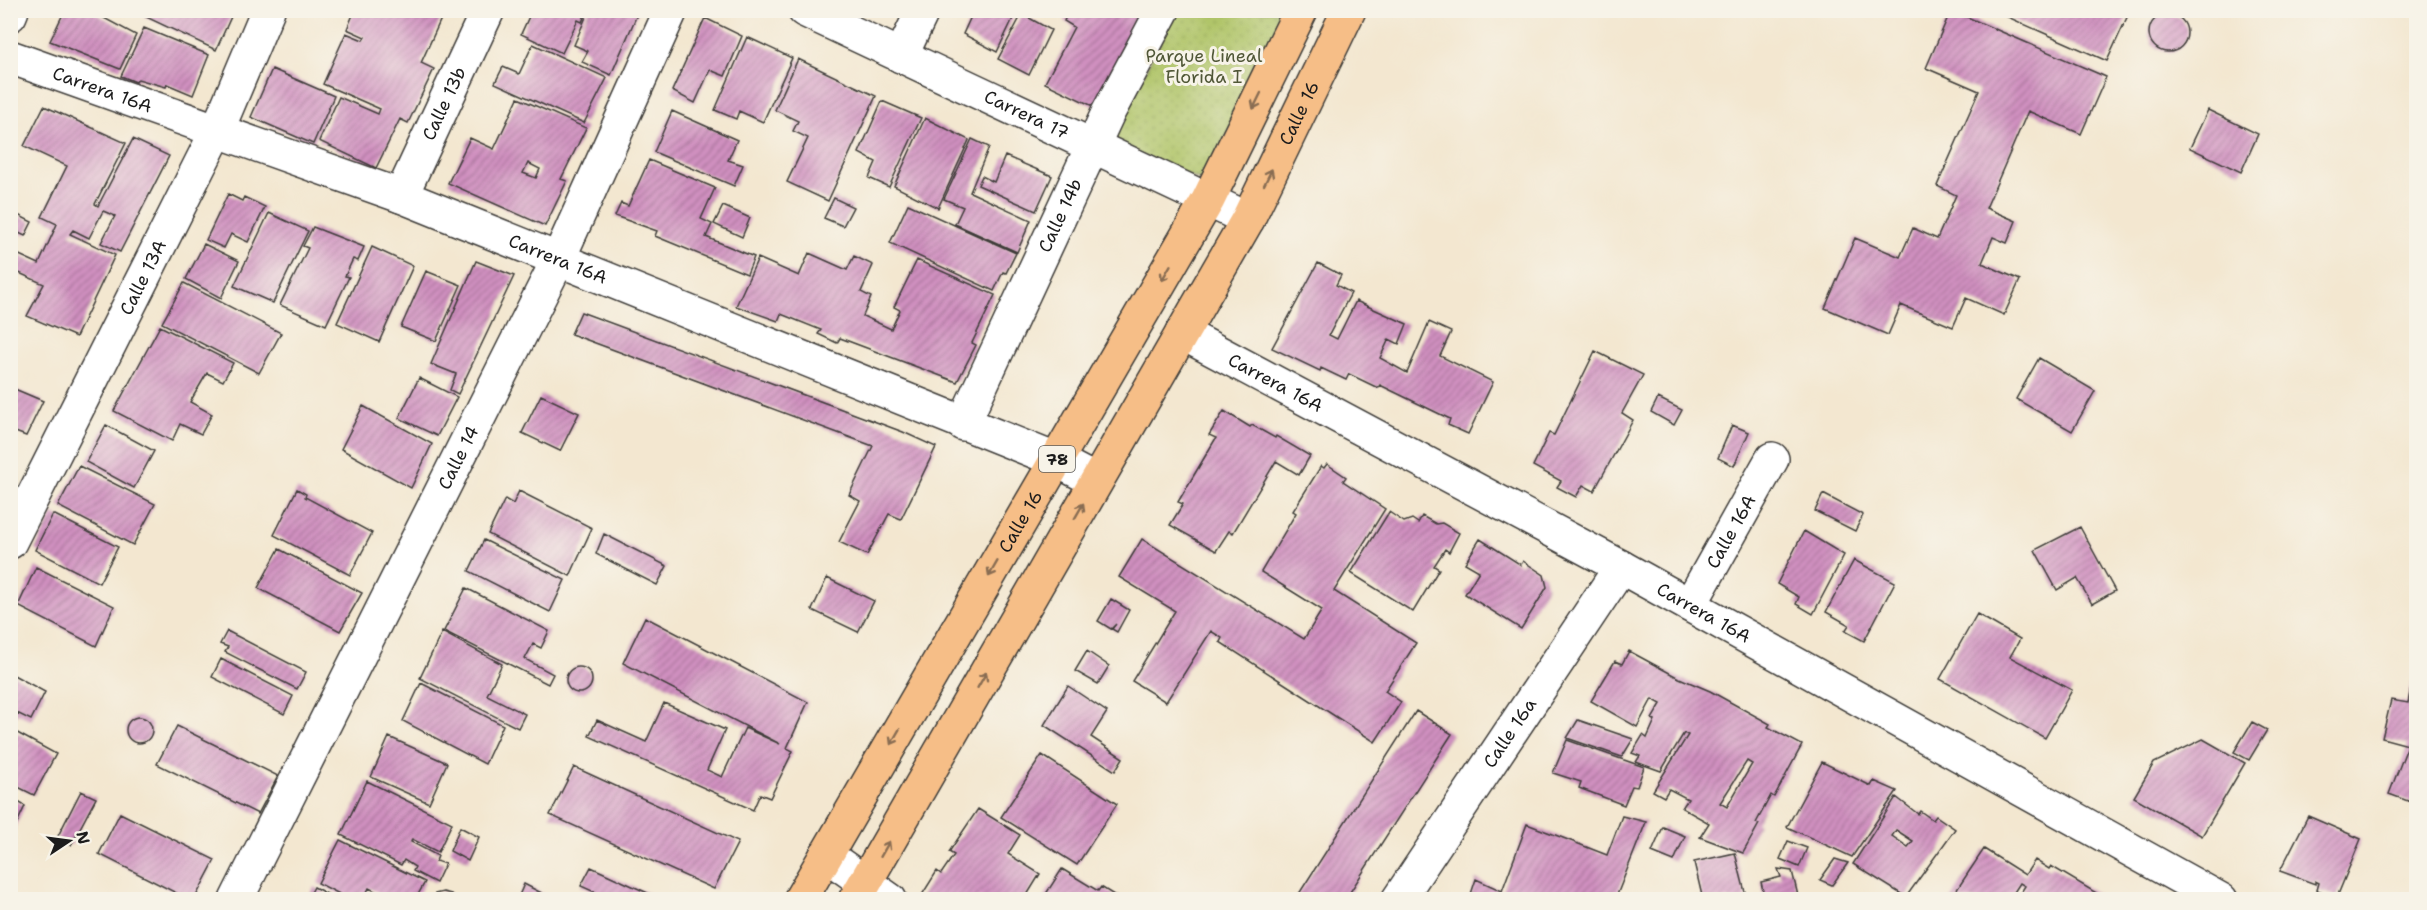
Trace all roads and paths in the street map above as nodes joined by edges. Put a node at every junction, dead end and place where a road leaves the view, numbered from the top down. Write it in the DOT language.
graph roads {
  1 [pos="12,10"];
  2 [pos="268,10"];
  3 [pos="488,10"];
  4 [pos="671,10"];
  5 [pos="804,10"];
  6 [pos="923,10"];
  7 [pos="1163,10"];
  8 [pos="1300,10"];
  9 [pos="1349,10"];
  10 [pos="10,15"];
  11 [pos="901,56"];
  12 [pos="10,57"];
  13 [pos="216,131"];
  14 [pos="1093,146"];
  15 [pos="401,196"];
  16 [pos="1208,200"];
  17 [pos="1248,219"];
  18 [pos="558,260"];
  19 [pos="1182,333"];
  20 [pos="963,424"];
  21 [pos="1772,459"];
  22 [pos="1056,460"];
  23 [pos="1096,481"];
  24 [pos="10,542"];
  25 [pos="1621,567"];
  26 [pos="1690,605"];
  27 [pos="826,855"];
  28 [pos="870,894"];
  29 [pos="236,900"];
  30 [pos="800,900"];
  31 [pos="1398,900"];
  32 [pos="2221,900"];
  1 -- 10 [label="street"];
  2 -- 13 [label="street, Calle 13A"];
  3 -- 15 [label="street, Calle 13b"];
  4 -- 18 [label="street, Calle 14"];
  5 -- 11 [label="street, Carrera 17"];
  6 -- 11 [label="street"];
  7 -- 14 [label="street, Calle 14b"];
  8 -- 16 [label="highway, Calle 16 / 78, one-way"];
  17 -- 9 [label="highway, Calle 16 / 78, one-way"];
  11 -- 14 [label="street, Carrera 17"];
  12 -- 13 [label="street, Carrera 16A"];
  13 -- 15 [label="street, Carrera 16A"];
  13 -- 24 [label="street, Calle 13A"];
  14 -- 16 [label="street, Carrera 17"];
  14 -- 20 [label="street, Calle 14b"];
  15 -- 18 [label="street, Carrera 16A"];
  16 -- 17 [label="street, Carrera 17"];
  16 -- 22 [label="highway, Calle 16 / 78, one-way"];
  17 -- 19 [label="highway, Calle 16 / 78"];
  18 -- 20 [label="street, Carrera 16A"];
  18 -- 29 [label="street, Calle 14"];
  19 -- 23 [label="highway, Calle 16 / 78"];
  19 -- 25 [label="street, Carrera 16A"];
  20 -- 22 [label="street, Carrera 16A"];
  21 -- 26 [label="street, Calle 16A"];
  22 -- 23 [label="street, Carrera 16A"];
  22 -- 27 [label="highway, Calle 16 / 78, one-way"];
  28 -- 23 [label="highway, Calle 16 / 78, one-way"];
  25 -- 26 [label="street, Carrera 16A"];
  25 -- 31 [label="street, Calle 16a"];
  26 -- 32 [label="street, Carrera 16A"];
  27 -- 28 [label="street"];
  27 -- 30 [label="highway, Calle 16 / 78"];
}
